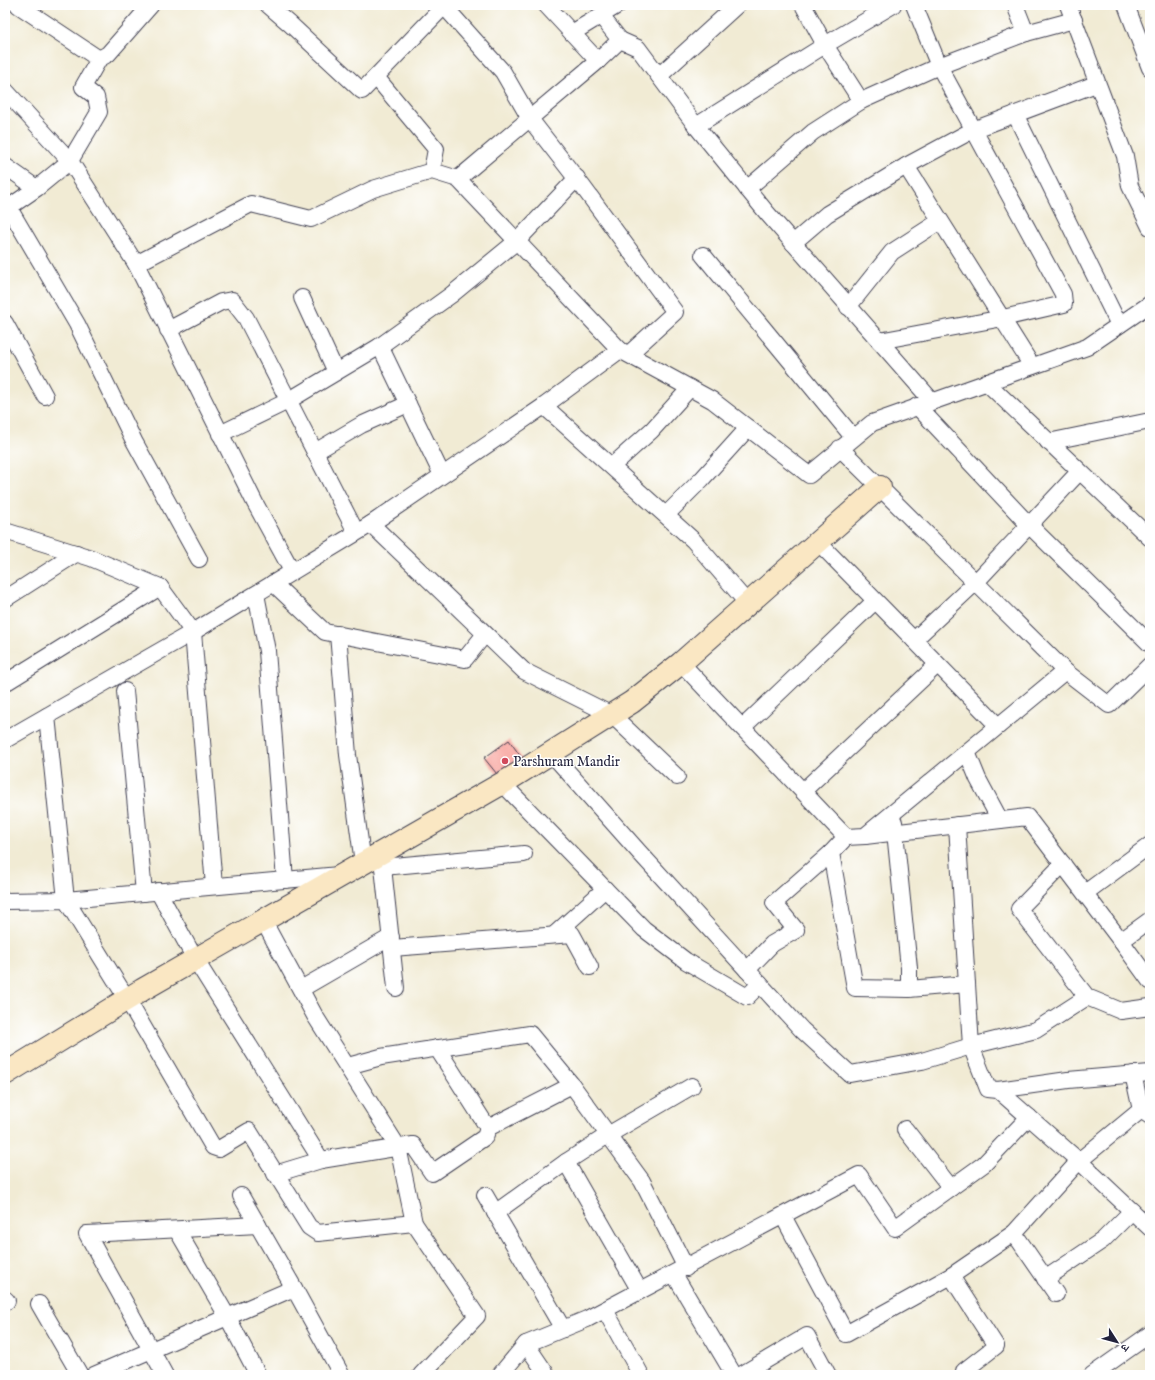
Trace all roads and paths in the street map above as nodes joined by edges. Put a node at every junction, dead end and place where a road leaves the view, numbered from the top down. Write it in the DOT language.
graph roads {
  1 [pos="18,5"];
  2 [pos="151,5"];
  3 [pos="268,5"];
  4 [pos="546,5"];
  5 [pos="618,5"];
  6 [pos="737,5"];
  7 [pos="803,5"];
  8 [pos="893,5"];
  9 [pos="914,5"];
  10 [pos="1015,5"];
  11 [pos="1068,5"];
  12 [pos="1126,5"];
  13 [pos="445,6"];
  14 [pos="601,16"];
  15 [pos="1074,20"];
  16 [pos="572,33"];
  17 [pos="1026,33"];
  18 [pos="620,40"];
  19 [pos="825,45"];
  20 [pos="99,59"];
  21 [pos="598,61"];
  22 [pos="939,66"];
  23 [pos="1150,68"];
  24 [pos="659,76"];
  25 [pos="376,77"];
  26 [pos="1096,84"];
  27 [pos="5,90"];
  28 [pos="861,101"];
  29 [pos="1015,114"];
  30 [pos="530,119"];
  31 [pos="696,126"];
  32 [pos="973,130"];
  33 [pos="70,161"];
  34 [pos="5,166"];
  35 [pos="906,166"];
  36 [pos="432,171"];
  37 [pos="577,178"];
  38 [pos="458,179"];
  39 [pos="32,185"];
  40 [pos="747,189"];
  41 [pos="7,209"];
  42 [pos="940,221"];
  43 [pos="1150,227"];
  44 [pos="517,241"];
  45 [pos="793,243"];
  46 [pos="703,255"];
  47 [pos="136,264"];
  48 [pos="302,298"];
  49 [pos="1150,304"];
  50 [pos="848,307"];
  51 [pos="1003,318"];
  52 [pos="5,323"];
  53 [pos="1120,325"];
  54 [pos="168,330"];
  55 [pos="879,342"];
  56 [pos="380,346"];
  57 [pos="624,352"];
  58 [pos="1032,366"];
  59 [pos="336,372"];
  60 [pos="986,382"];
  61 [pos="690,388"];
  62 [pos="45,396"];
  63 [pos="288,401"];
  64 [pos="925,403"];
  65 [pos="408,404"];
  66 [pos="544,406"];
  67 [pos="1150,421"];
  68 [pos="748,428"];
  69 [pos="220,434"];
  70 [pos="853,437"];
  71 [pos="1048,442"];
  72 [pos="840,448"];
  73 [pos="315,452"];
  74 [pos="612,466"];
  75 [pos="1079,472"];
  76 [pos="442,475"];
  77 [pos="880,487"];
  78 [pos="666,515"];
  79 [pos="371,524"];
  80 [pos="1029,525"];
  81 [pos="5,531"];
  82 [pos="356,532"];
  83 [pos="1150,538"];
  84 [pos="818,542"];
  85 [pos="77,554"];
  86 [pos="199,559"];
  87 [pos="292,571"];
  88 [pos="976,582"];
  89 [pos="273,583"];
  90 [pos="160,587"];
  91 [pos="256,594"];
  92 [pos="5,599"];
  93 [pos="875,601"];
  94 [pos="748,604"];
  95 [pos="192,632"];
  96 [pos="338,634"];
  97 [pos="485,634"];
  98 [pos="914,640"];
  99 [pos="1150,644"];
  100 [pos="681,663"];
  101 [pos="937,665"];
  102 [pos="1150,665"];
  103 [pos="1065,671"];
  104 [pos="5,682"];
  105 [pos="125,691"];
  106 [pos="612,715"];
  107 [pos="47,716"];
  108 [pos="998,726"];
  109 [pos="743,728"];
  110 [pos="5,740"];
  111 [pos="551,752"];
  112 [pos="967,752"];
  113 [pos="677,777"];
  114 [pos="502,783"];
  115 [pos="803,791"];
  116 [pos="895,812"];
  117 [pos="1000,820"];
  118 [pos="957,825"];
  119 [pos="895,832"];
  120 [pos="865,836"];
  121 [pos="846,837"];
  122 [pos="1150,845"];
  123 [pos="831,853"];
  124 [pos="524,854"];
  125 [pos="376,861"];
  126 [pos="1063,864"];
  127 [pos="343,874"];
  128 [pos="285,880"];
  129 [pos="214,886"];
  130 [pos="605,889"];
  131 [pos="151,892"];
  132 [pos="1085,893"];
  133 [pos="5,900"];
  134 [pos="66,900"];
  135 [pos="263,920"];
  136 [pos="1150,920"];
  137 [pos="554,935"];
  138 [pos="1121,941"];
  139 [pos="391,943"];
  140 [pos="195,959"];
  141 [pos="590,967"];
  142 [pos="747,970"];
  143 [pos="1150,981"];
  144 [pos="760,984"];
  145 [pos="967,984"];
  146 [pos="396,988"];
  147 [pos="301,989"];
  148 [pos="909,989"];
  149 [pos="1087,998"];
  150 [pos="127,999"];
  151 [pos="1150,1007"];
  152 [pos="971,1046"];
  153 [pos="437,1048"];
  154 [pos="348,1066"];
  155 [pos="1150,1073"];
  156 [pos="5,1074"];
  157 [pos="1133,1074"];
  158 [pos="572,1085"];
  159 [pos="692,1086"];
  160 [pos="998,1090"];
  161 [pos="1145,1113"];
  162 [pos="1029,1117"];
  163 [pos="488,1128"];
  164 [pos="905,1129"];
  165 [pos="608,1135"];
  166 [pos="398,1147"];
  167 [pos="321,1160"];
  168 [pos="1080,1161"];
  169 [pos="566,1162"];
  170 [pos="275,1174"];
  171 [pos="951,1188"];
  172 [pos="485,1195"];
  173 [pos="241,1196"];
  174 [pos="1132,1211"];
  175 [pos="495,1213"];
  176 [pos="783,1216"];
  177 [pos="414,1223"];
  178 [pos="258,1225"];
  179 [pos="1150,1228"];
  180 [pos="177,1230"];
  181 [pos="1014,1233"];
  182 [pos="680,1271"];
  183 [pos="951,1276"];
  184 [pos="1045,1279"];
  185 [pos="294,1288"];
  186 [pos="640,1291"];
  187 [pos="1056,1294"];
  188 [pos="39,1304"];
  189 [pos="605,1310"];
  190 [pos="227,1316"];
  191 [pos="563,1329"];
  192 [pos="1150,1334"];
  193 [pos="526,1344"];
  194 [pos="152,1349"];
  195 [pos="340,1372"];
  196 [pos="80,1375"];
  197 [pos="94,1375"];
  198 [pos="165,1375"];
  199 [pos="258,1375"];
  200 [pos="421,1375"];
  201 [pos="500,1375"];
  202 [pos="547,1375"];
  203 [pos="641,1375"];
  204 [pos="734,1375"];
  205 [pos="741,1375"];
  206 [pos="828,1375"];
  207 [pos="967,1375"];
  208 [pos="1092,1375"];
  1 -- 20 [label="street"];
  2 -- 20 [label="street"];
  3 -- 25 [label="street"];
  4 -- 16 [label="street"];
  5 -- 14 [label="street"];
  6 -- 24 [label="street"];
  7 -- 19 [label="street"];
  8 -- 19 [label="street"];
  9 -- 22 [label="street"];
  10 -- 17 [label="street"];
  11 -- 15 [label="street"];
  12 -- 23 [label="street"];
  13 -- 25 [label="street"];
  13 -- 30 [label="street"];
  14 -- 16 [label="street"];
  14 -- 18 [label="street"];
  15 -- 17 [label="street"];
  15 -- 26 [label="street"];
  16 -- 21 [label="street"];
  17 -- 22 [label="street"];
  18 -- 21 [label="street"];
  18 -- 24 [label="street"];
  19 -- 28 [label="street"];
  19 -- 31 [label="street"];
  20 -- 33 [label="street"];
  21 -- 30 [label="street"];
  22 -- 28 [label="street"];
  22 -- 32 [label="street"];
  24 -- 31 [label="street"];
  25 -- 36 [label="street"];
  26 -- 29 [label="street"];
  26 -- 43 [label="street"];
  27 -- 33 [label="street"];
  28 -- 40 [label="street"];
  29 -- 32 [label="street"];
  29 -- 53 [label="street"];
  30 -- 37 [label="street"];
  30 -- 38 [label="street"];
  31 -- 40 [label="street"];
  32 -- 35 [label="street"];
  32 -- 51 [label="street"];
  33 -- 41 [label="street"];
  33 -- 47 [label="street"];
  34 -- 39 [label="street"];
  35 -- 42 [label="street"];
  35 -- 45 [label="street"];
  36 -- 38 [label="street"];
  36 -- 47 [label="street"];
  37 -- 44 [label="street"];
  37 -- 57 [label="street"];
  38 -- 44 [label="street"];
  40 -- 45 [label="street"];
  41 -- 86 [label="street"];
  42 -- 50 [label="street"];
  42 -- 51 [label="street"];
  44 -- 56 [label="street"];
  44 -- 57 [label="street"];
  45 -- 50 [label="street"];
  46 -- 70 [label="street"];
  47 -- 54 [label="street"];
  48 -- 59 [label="street"];
  49 -- 53 [label="street"];
  50 -- 55 [label="street"];
  51 -- 55 [label="street"];
  51 -- 58 [label="street"];
  52 -- 62 [label="street"];
  53 -- 58 [label="street"];
  54 -- 63 [label="street"];
  54 -- 69 [label="street"];
  55 -- 64 [label="street"];
  56 -- 59 [label="street"];
  56 -- 65 [label="street"];
  57 -- 61 [label="street"];
  57 -- 66 [label="street"];
  58 -- 60 [label="street"];
  59 -- 63 [label="street"];
  60 -- 64 [label="street"];
  60 -- 71 [label="street"];
  61 -- 68 [label="street"];
  61 -- 74 [label="street"];
  63 -- 69 [label="street"];
  63 -- 73 [label="street"];
  64 -- 70 [label="street"];
  64 -- 80 [label="street"];
  65 -- 73 [label="street"];
  65 -- 76 [label="street"];
  66 -- 74 [label="street"];
  66 -- 76 [label="street"];
  67 -- 71 [label="street"];
  68 -- 72 [label="street"];
  68 -- 78 [label="street"];
  69 -- 87 [label="street"];
  70 -- 72 [label="street"];
  71 -- 75 [label="street"];
  72 -- 77 [label="street"];
  73 -- 82 [label="street"];
  74 -- 78 [label="street"];
  75 -- 80 [label="street"];
  75 -- 83 [label="street"];
  76 -- 79 [label="street"];
  77 -- 84 [label="street"];
  77 -- 88 [label="street"];
  78 -- 94 [label="street"];
  79 -- 82 [label="street"];
  79 -- 97 [label="street"];
  80 -- 88 [label="street"];
  80 -- 99 [label="street"];
  81 -- 85 [label="street"];
  82 -- 87 [label="street"];
  84 -- 93 [label="street"];
  84 -- 94 [label="street"];
  85 -- 90 [label="street"];
  85 -- 92 [label="street"];
  87 -- 89 [label="street"];
  88 -- 98 [label="street"];
  88 -- 103 [label="street"];
  89 -- 91 [label="street"];
  89 -- 96 [label="street"];
  90 -- 95 [label="street"];
  90 -- 104 [label="street"];
  91 -- 95 [label="street"];
  91 -- 128 [label="street"];
  93 -- 98 [label="street"];
  93 -- 109 [label="street"];
  94 -- 100 [label="street"];
  95 -- 107 [label="street"];
  95 -- 129 [label="street"];
  96 -- 97 [label="street"];
  96 -- 125 [label="street"];
  97 -- 106 [label="street"];
  98 -- 101 [label="street"];
  100 -- 106 [label="street"];
  100 -- 109 [label="street"];
  101 -- 108 [label="street"];
  101 -- 115 [label="street"];
  102 -- 103 [label="street"];
  103 -- 108 [label="street"];
  105 -- 131 [label="street"];
  106 -- 111 [label="street"];
  106 -- 113 [label="street"];
  107 -- 110 [label="street"];
  107 -- 134 [label="street"];
  108 -- 112 [label="street"];
  109 -- 115 [label="street"];
  111 -- 114 [label="street"];
  111 -- 142 [label="street"];
  112 -- 116 [label="street"];
  112 -- 117 [label="street"];
  114 -- 125 [label="street"];
  114 -- 130 [label="street"];
  115 -- 121 [label="street"];
  116 -- 119 [label="street"];
  116 -- 120 [label="street"];
  117 -- 118 [label="street"];
  117 -- 126 [label="street"];
  118 -- 119 [label="street"];
  118 -- 145 [label="street"];
  119 -- 120 [label="street"];
  119 -- 148 [label="street"];
  120 -- 121 [label="street"];
  121 -- 123 [label="street"];
  122 -- 132 [label="street"];
  123 -- 142 [label="street"];
  123 -- 148 [label="street"];
  124 -- 125 [label="street"];
  125 -- 127 [label="street"];
  125 -- 139 [label="street"];
  126 -- 132 [label="street"];
  126 -- 149 [label="street"];
  127 -- 128 [label="street"];
  127 -- 135 [label="street"];
  128 -- 129 [label="street"];
  129 -- 131 [label="street"];
  130 -- 137 [label="street"];
  130 -- 144 [label="street"];
  131 -- 134 [label="street"];
  131 -- 140 [label="street"];
  132 -- 138 [label="street"];
  133 -- 134 [label="street"];
  134 -- 150 [label="street"];
  135 -- 140 [label="street"];
  135 -- 147 [label="street"];
  136 -- 138 [label="street"];
  137 -- 139 [label="street"];
  137 -- 141 [label="street"];
  138 -- 143 [label="street"];
  139 -- 146 [label="street"];
  139 -- 147 [label="street"];
  140 -- 150 [label="street"];
  140 -- 167 [label="street"];
  142 -- 144 [label="street"];
  144 -- 152 [label="street"];
  145 -- 148 [label="street"];
  145 -- 152 [label="street"];
  147 -- 154 [label="street"];
  149 -- 151 [label="street"];
  149 -- 152 [label="street"];
  150 -- 156 [label="street"];
  150 -- 170 [label="street"];
  152 -- 160 [label="street"];
  153 -- 154 [label="street"];
  153 -- 158 [label="street"];
  153 -- 163 [label="street"];
  154 -- 166 [label="street"];
  155 -- 157 [label="street"];
  157 -- 160 [label="street"];
  157 -- 161 [label="street"];
  158 -- 163 [label="street"];
  158 -- 165 [label="street"];
  159 -- 165 [label="street"];
  160 -- 162 [label="street"];
  161 -- 168 [label="street"];
  162 -- 168 [label="street"];
  162 -- 171 [label="street"];
  163 -- 166 [label="street"];
  164 -- 171 [label="street"];
  165 -- 169 [label="street"];
  165 -- 182 [label="street"];
  166 -- 167 [label="street"];
  166 -- 177 [label="street"];
  167 -- 170 [label="street"];
  168 -- 174 [label="street"];
  168 -- 181 [label="street"];
  169 -- 175 [label="street"];
  169 -- 186 [label="street"];
  170 -- 177 [label="street"];
  171 -- 176 [label="street"];
  172 -- 175 [label="street"];
  173 -- 178 [label="street"];
  174 -- 179 [label="street"];
  174 -- 184 [label="street"];
  175 -- 191 [label="street"];
  176 -- 182 [label="street"];
  176 -- 183 [label="street"];
  177 -- 200 [label="street"];
  178 -- 180 [label="street"];
  178 -- 185 [label="street"];
  180 -- 190 [label="street"];
  180 -- 194 [label="street"];
  181 -- 183 [label="street"];
  181 -- 184 [label="street"];
  182 -- 186 [label="street"];
  182 -- 204 [label="street"];
  183 -- 207 [label="street"];
  184 -- 187 [label="street"];
  185 -- 190 [label="street"];
  185 -- 195 [label="street"];
  186 -- 189 [label="street"];
  188 -- 196 [label="street"];
  189 -- 191 [label="street"];
  189 -- 203 [label="street"];
  190 -- 194 [label="street"];
  190 -- 199 [label="street"];
  191 -- 193 [label="street"];
  192 -- 208 [label="street"];
  193 -- 201 [label="street"];
  193 -- 202 [label="street"];
  194 -- 197 [label="street"];
  194 -- 198 [label="street"];
  205 -- 206 [label="street"];
}
